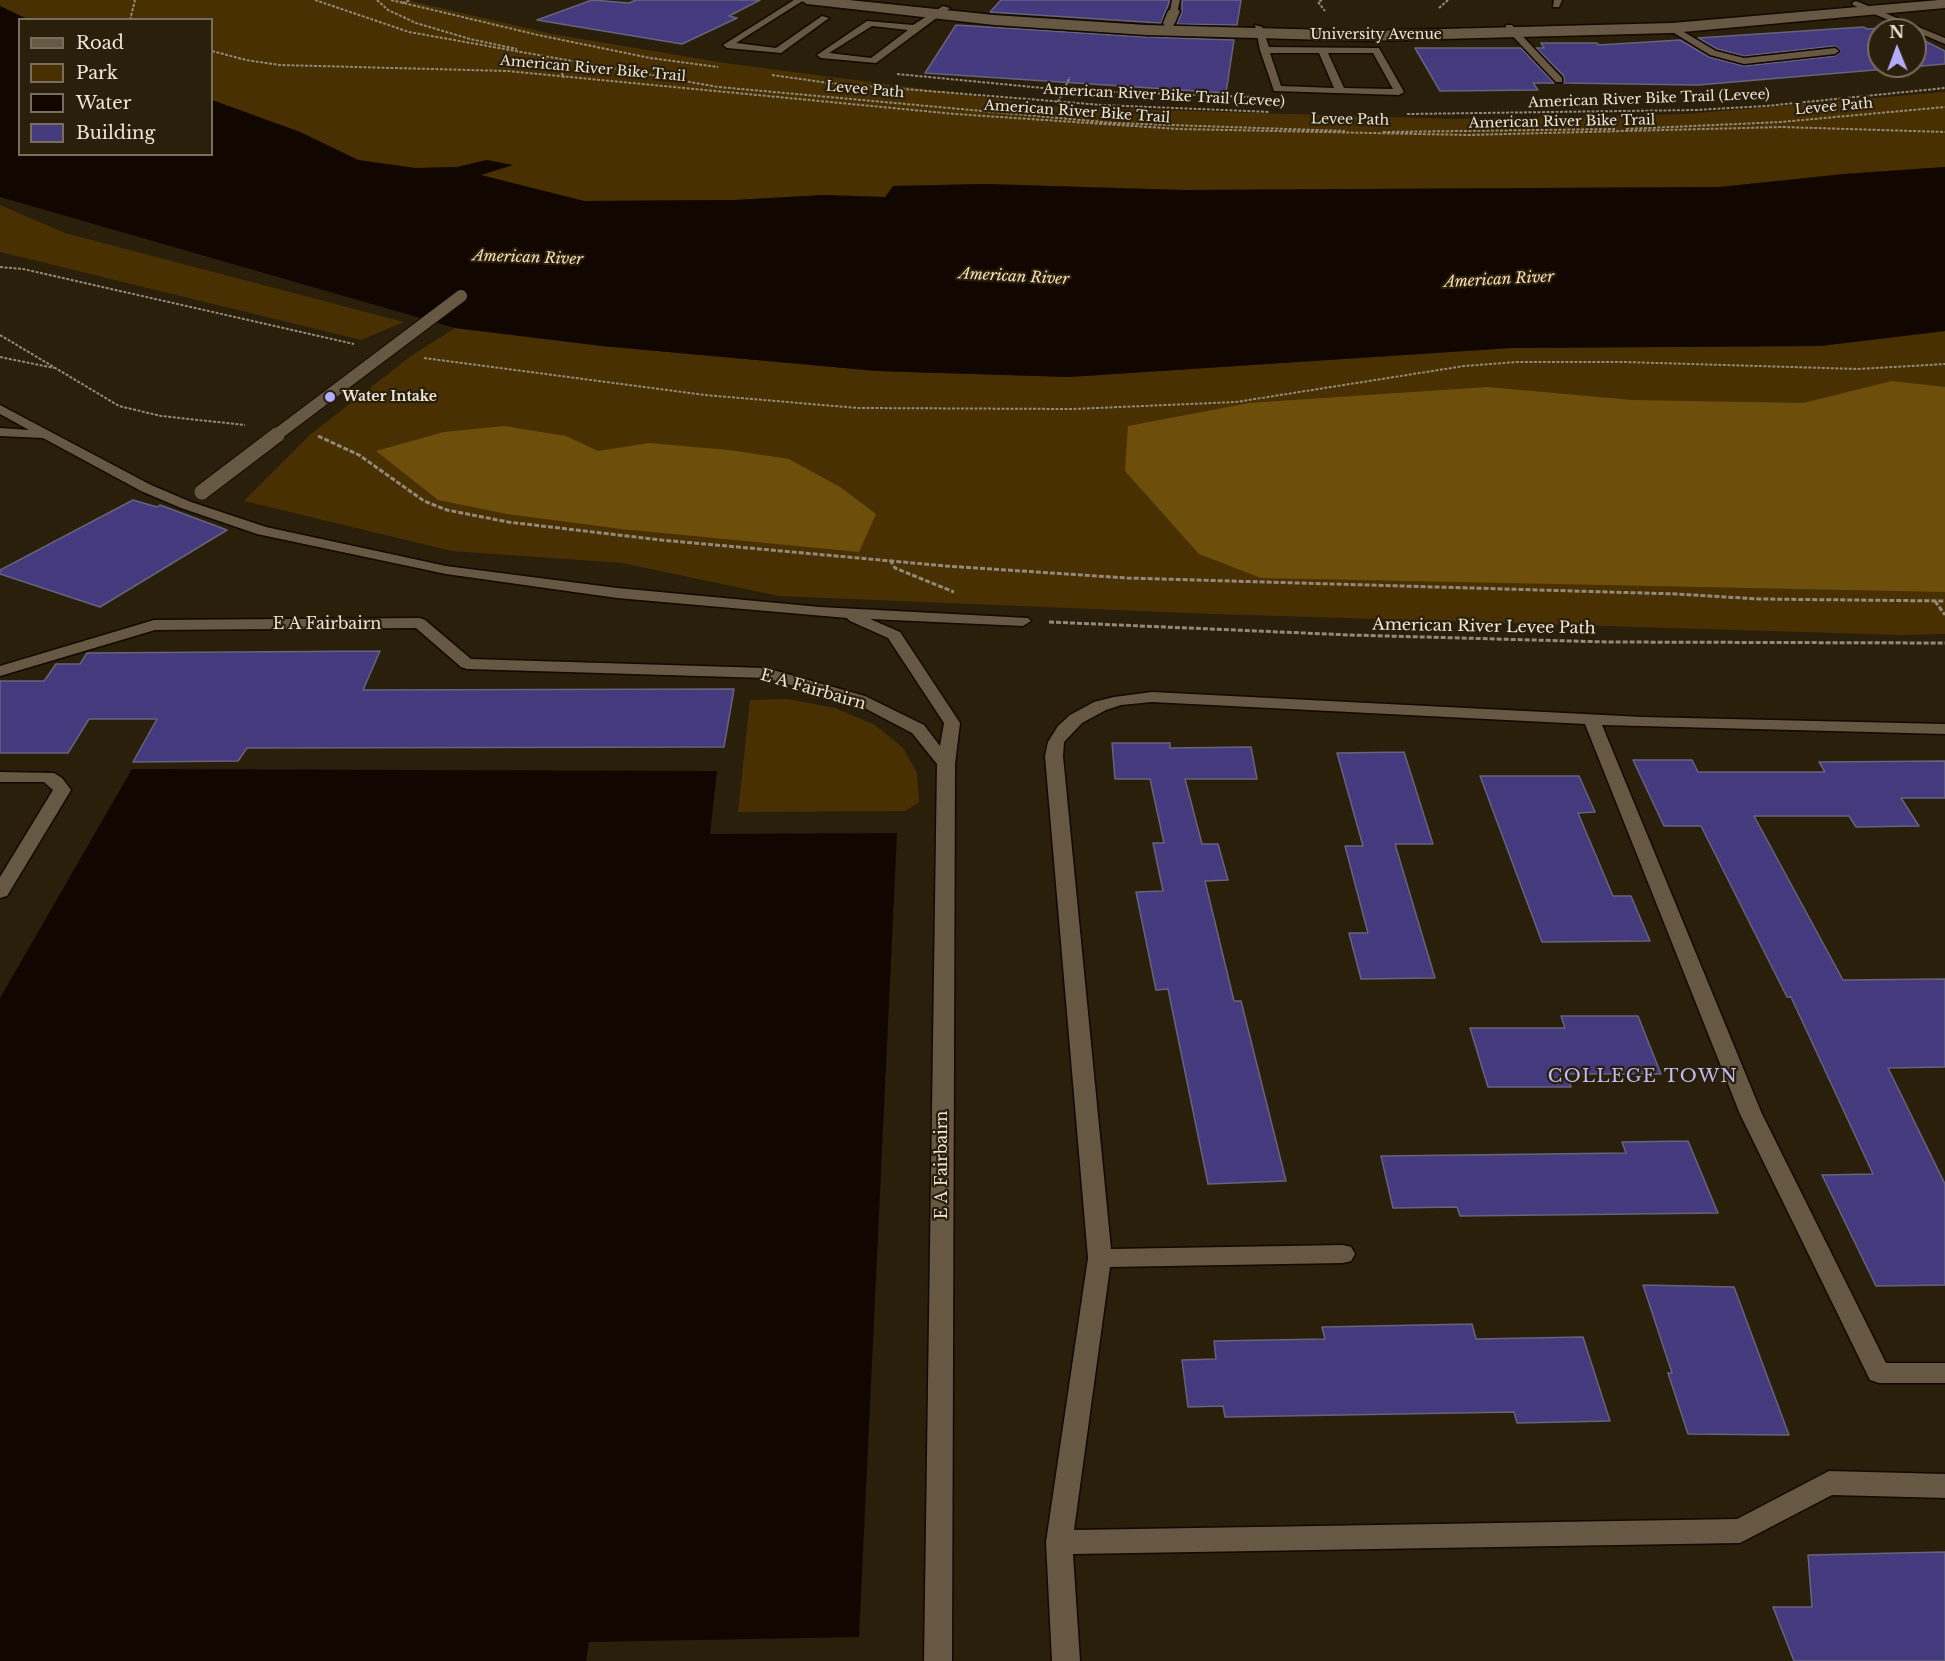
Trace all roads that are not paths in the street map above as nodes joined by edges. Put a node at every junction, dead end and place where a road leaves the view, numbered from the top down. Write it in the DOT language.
graph roads {
  1 [pos="800,0"];
  2 [pos="807,0"];
  3 [pos="876,0"];
  4 [pos="1899,0"];
  5 [pos="1856,3"];
  6 [pos="1945,4"];
  7 [pos="941,11"];
  8 [pos="1873,11"];
  9 [pos="778,12"];
  10 [pos="1173,12"];
  11 [pos="790,14"];
  12 [pos="813,16"];
  13 [pos="915,28"];
  14 [pos="1672,28"];
  15 [pos="1258,30"];
  16 [pos="1512,30"];
  17 [pos="1945,41"];
  18 [pos="1264,50"];
  19 [pos="1322,50"];
  20 [pos="1835,51"];
  21 [pos="1559,80"];
  22 [pos="1340,90"];
  23 [pos="461,296"];
  24 [pos="0,409"];
  25 [pos="0,432"];
  26 [pos="47,435"];
  27 [pos="186,506"];
  28 [pos="820,612"];
  29 [pos="1023,621"];
  30 [pos="0,671"];
  31 [pos="1592,720"];
  32 [pos="1945,729"];
  33 [pos="946,764"];
  34 [pos="0,777"];
  35 [pos="0,892"];
  36 [pos="1342,1254"];
  37 [pos="1100,1258"];
  38 [pos="1945,1374"];
  39 [pos="1945,1486"];
  40 [pos="1059,1542"];
  41 [pos="938,1661"];
  42 [pos="1066,1661"];
  1 -- 9 [label="lane"];
  2 -- 7 [label="street, University Avenue"];
  3 -- 7 [label="street, University Avenue"];
  4 -- 5 [label="street, University Avenue"];
  5 -- 8 [label="lane"];
  5 -- 16 [label="street, University Avenue"];
  6 -- 8 [label="street, University Avenue"];
  7 -- 10 [label="street, University Avenue"];
  7 -- 13 [label="lane"];
  7 -- 15 [label="street, University Avenue"];
  8 -- 14 [label="street, University Avenue"];
  8 -- 17 [label="lane"];
  9 -- 11 [label="lane"];
  9 -- 12 [label="lane"];
  10 -- 15 [label="street, University Avenue"];
  13 -- 13 [label="lane"];
  14 -- 16 [label="street, University Avenue"];
  14 -- 20 [label="lane"];
  15 -- 16 [label="street, University Avenue"];
  15 -- 18 [label="lane"];
  16 -- 21 [label="lane"];
  18 -- 19 [label="lane"];
  18 -- 22 [label="lane"];
  19 -- 22 [label="lane"];
  19 -- 22 [label="lane"];
  23 -- 27 [label="lane, bridge"];
  24 -- 26 [label="lane"];
  25 -- 26 [label="lane"];
  26 -- 27 [label="lane"];
  27 -- 28 [label="lane"];
  28 -- 29 [label="lane"];
  28 -- 33 [label="lane"];
  30 -- 33 [label="lane, E A Fairbairn"];
  31 -- 32 [label="lane"];
  31 -- 37 [label="lane"];
  31 -- 38 [label="lane"];
  33 -- 41 [label="lane, E A Fairbairn"];
  34 -- 35 [label="lane"];
  36 -- 37 [label="lane"];
  37 -- 40 [label="lane"];
  39 -- 40 [label="lane"];
  40 -- 42 [label="lane"];
}
